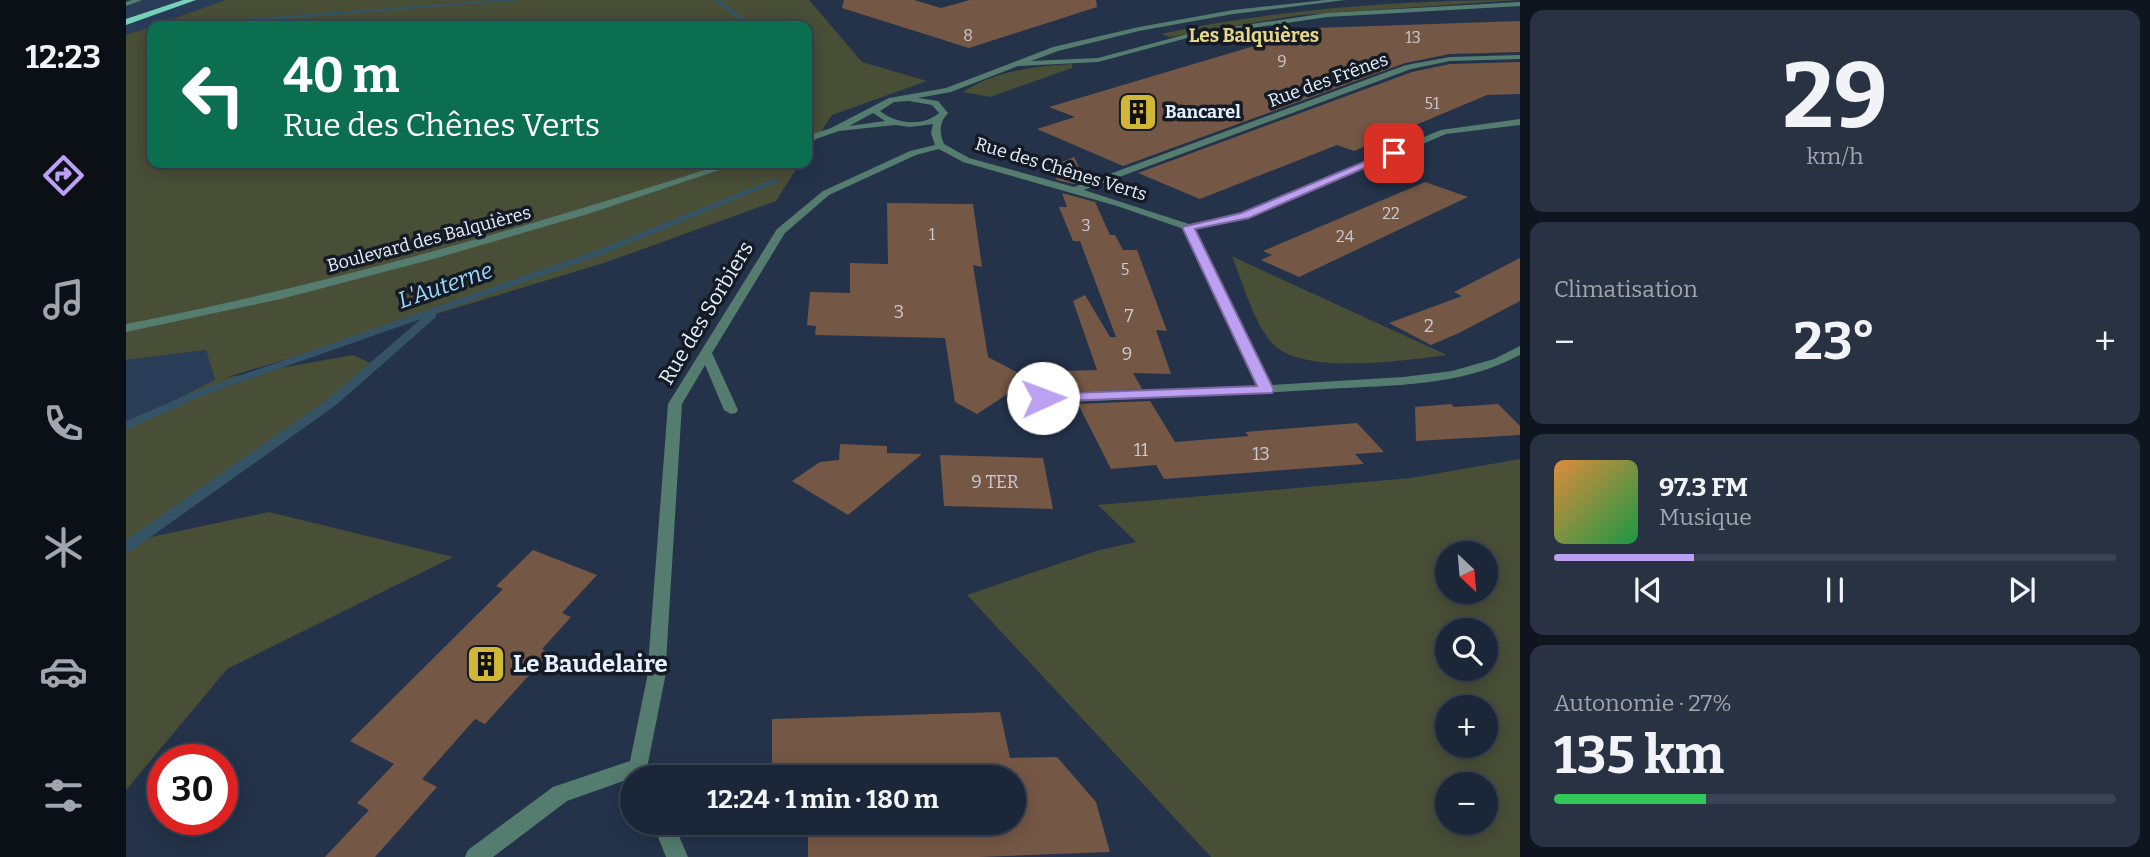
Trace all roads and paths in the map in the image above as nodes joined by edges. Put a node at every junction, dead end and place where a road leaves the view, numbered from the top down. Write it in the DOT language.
graph roads {
  1 [pos="139,0"];
  2 [pos="165,0"];
  3 [pos="192,0"];
  4 [pos="1342,0"];
  5 [pos="126,4"];
  6 [pos="1520,4"];
  7 [pos="126,13"];
  8 [pos="126,22"];
  9 [pos="1520,57"];
  10 [pos="1013,64"];
  11 [pos="948,90"];
  12 [pos="900,99"];
  13 [pos="940,106"];
  14 [pos="876,108"];
  15 [pos="938,119"];
  16 [pos="1520,122"];
  17 [pos="902,123"];
  18 [pos="834,130"];
  19 [pos="812,137"];
  20 [pos="938,140"];
  21 [pos="720,168"];
  22 [pos="1073,191"];
  23 [pos="1188,227"];
  24 [pos="126,328"];
  25 [pos="1520,350"];
  26 [pos="706,353"];
  27 [pos="1267,390"];
  28 [pos="1043,398"];
  29 [pos="731,410"];
  30 [pos="642,765"];
  31 [pos="620,778"];
  32 [pos="668,835"];
  33 [pos="476,857"];
  34 [pos="677,857"];
  1 -- 5 [label="street"];
  2 -- 7 [label="highway"];
  3 -- 8 [label="highway"];
  4 -- 10 [label="street"];
  6 -- 10 [label="street"];
  9 -- 22 [label="street, Rue des Frênes"];
  10 -- 11 [label="street"];
  11 -- 12 [label="street"];
  11 -- 13 [label="street"];
  12 -- 13 [label="street"];
  12 -- 14 [label="street"];
  13 -- 15 [label="street"];
  14 -- 17 [label="street"];
  14 -- 18 [label="street"];
  15 -- 17 [label="street"];
  15 -- 20 [label="street"];
  16 -- 23 [label="street, Rue des Chênes Verts"];
  17 -- 18 [label="street"];
  17 -- 20 [label="street, Rue des Chênes Verts"];
  18 -- 19 [label="street"];
  20 -- 22 [label="street, Rue des Chênes Verts"];
  20 -- 26 [label="street, Rue des Sorbiers"];
  21 -- 24 [label="street, Boulevard des Balquières"];
  22 -- 23 [label="street, Rue des Chênes Verts"];
  23 -- 27 [label="street"];
  25 -- 27 [label="street"];
  26 -- 29 [label="street"];
  26 -- 30 [label="street, Rue des Sorbiers"];
  27 -- 28 [label="street"];
  31 -- 33 [label="street"];
  32 -- 34 [label="street"];
}
